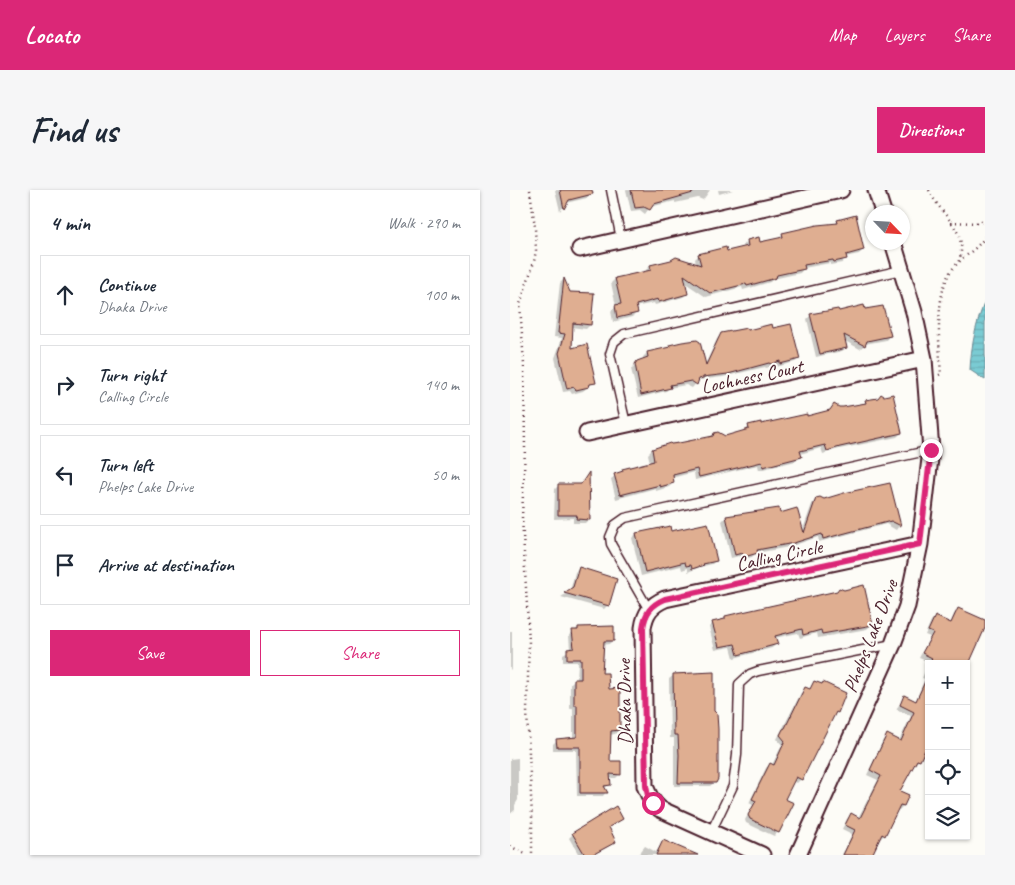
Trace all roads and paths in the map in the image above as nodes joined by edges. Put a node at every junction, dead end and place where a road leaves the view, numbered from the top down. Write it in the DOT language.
graph roads {
  1 [pos="530,190"];
  2 [pos="611,190"];
  3 [pos="841,190"];
  4 [pos="876,190"];
  5 [pos="929,190"];
  6 [pos="881,205"];
  7 [pos="985,220"];
  8 [pos="950,222"];
  9 [pos="985,237"];
  10 [pos="621,239"];
  11 [pos="580,249"];
  12 [pos="895,250"];
  13 [pos="957,264"];
  14 [pos="901,270"];
  15 [pos="924,359"];
  16 [pos="926,377"];
  17 [pos="626,424"];
  18 [pos="587,433"];
  19 [pos="931,450"];
  20 [pos="920,544"];
  21 [pos="649,610"];
  22 [pos="893,644"];
  23 [pos="711,832"];
  24 [pos="510,846"];
  25 [pos="526,855"];
  26 [pos="532,855"];
  27 [pos="762,855"];
  28 [pos="798,855"];
  1 -- 26 [label="path"];
  2 -- 10 [label="lane"];
  3 -- 10 [label="street"];
  4 -- 6 [label="street"];
  5 -- 8 [label="path"];
  7 -- 8 [label="path"];
  8 -- 13 [label="path"];
  9 -- 13 [label="path"];
  10 -- 11 [label="street"];
  12 -- 14 [label="street, Phelps Lake Drive"];
  13 -- 16 [label="path"];
  14 -- 15 [label="street, Phelps Lake Drive"];
  14 -- 17 [label="lane"];
  15 -- 16 [label="street, Phelps Lake Drive"];
  15 -- 17 [label="street, Lochness Court"];
  16 -- 19 [label="street, Phelps Lake Drive"];
  17 -- 18 [label="street, Lochness Court"];
  19 -- 20 [label="street, Phelps Lake Drive"];
  19 -- 21 [label="lane"];
  20 -- 21 [label="street, Calling Circle"];
  20 -- 22 [label="street, Phelps Lake Drive"];
  21 -- 23 [label="street, Dhaka Drive"];
  22 -- 23 [label="lane"];
  22 -- 28 [label="street, Phelps Lake Drive"];
  23 -- 27 [label="street"];
  24 -- 25 [label="path"];
}
